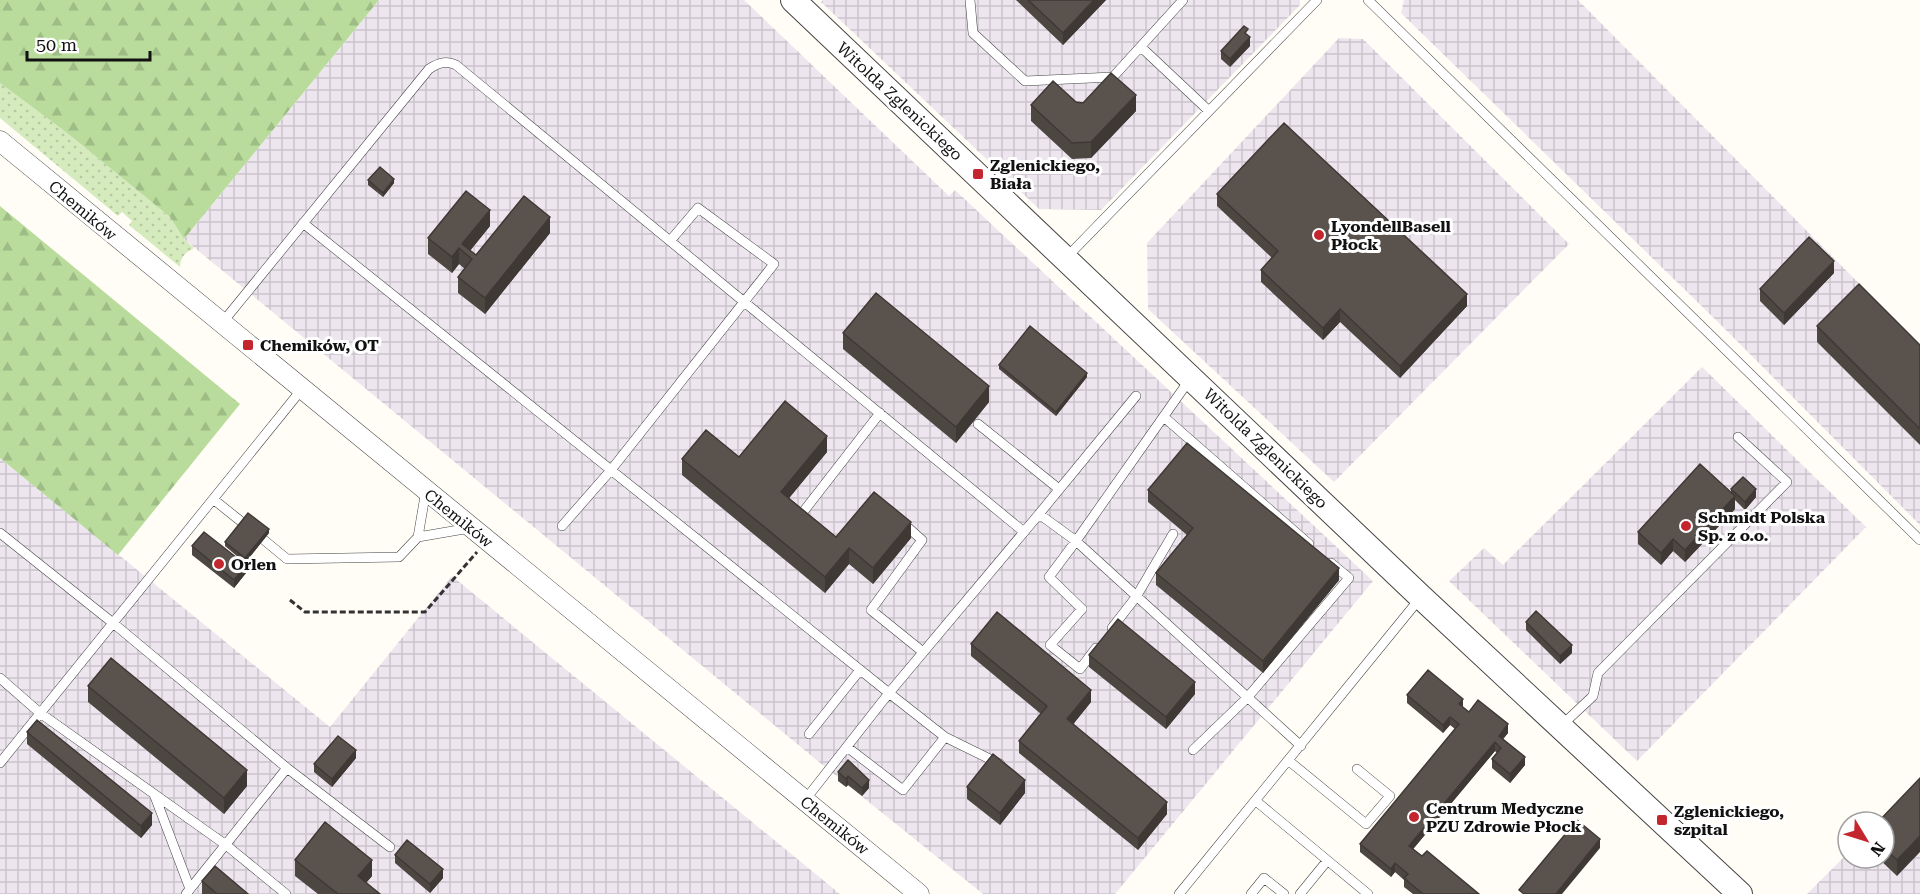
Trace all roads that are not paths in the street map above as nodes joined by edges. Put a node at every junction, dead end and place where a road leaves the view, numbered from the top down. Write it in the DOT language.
graph roads {
  1 [pos="793,0"];
  2 [pos="970,0"];
  3 [pos="1183,0"];
  4 [pos="1317,0"];
  5 [pos="1368,0"];
  6 [pos="1141,47"];
  7 [pos="1209,111"];
  8 [pos="0,141"];
  9 [pos="303,224"];
  10 [pos="670,241"];
  11 [pos="1066,258"];
  12 [pos="743,301"];
  13 [pos="222,323"];
  14 [pos="1191,377"];
  15 [pos="302,389"];
  16 [pos="1136,396"];
  17 [pos="880,413"];
  18 [pos="1164,417"];
  19 [pos="978,424"];
  20 [pos="1738,437"];
  21 [pos="611,470"];
  22 [pos="1059,489"];
  23 [pos="426,490"];
  24 [pos="213,499"];
  25 [pos="1039,514"];
  26 [pos="897,519"];
  27 [pos="808,522"];
  28 [pos="243,523"];
  29 [pos="562,526"];
  30 [pos="471,528"];
  31 [pos="0,532"];
  32 [pos="1024,532"];
  33 [pos="1173,534"];
  34 [pos="418,537"];
  35 [pos="264,540"];
  36 [pos="1920,540"];
  37 [pos="1076,541"];
  38 [pos="1314,548"];
  39 [pos="1322,555"];
  40 [pos="1136,597"];
  41 [pos="1421,597"];
  42 [pos="113,623"];
  43 [pos="1108,633"];
  44 [pos="1101,642"];
  45 [pos="923,652"];
  46 [pos="860,669"];
  47 [pos="0,678"];
  48 [pos="889,693"];
  49 [pos="1247,698"];
  50 [pos="40,713"];
  51 [pos="1561,726"];
  52 [pos="809,734"];
  53 [pos="945,737"];
  54 [pos="1301,746"];
  55 [pos="847,747"];
  56 [pos="1193,750"];
  57 [pos="1289,761"];
  58 [pos="0,763"];
  59 [pos="1001,764"];
  60 [pos="287,768"];
  61 [pos="1357,769"];
  62 [pos="154,794"];
  63 [pos="805,800"];
  64 [pos="1256,801"];
  65 [pos="226,845"];
  66 [pos="390,847"];
  67 [pos="1327,861"];
  68 [pos="188,891"];
  69 [pos="286,894"];
  70 [pos="919,894"];
  71 [pos="1179,894"];
  72 [pos="1251,894"];
  73 [pos="1284,894"];
  74 [pos="1300,894"];
  75 [pos="1368,894"];
  76 [pos="1740,894"];
  1 -- 11 [label="street, Witolda Zglenickiego"];
  2 -- 6 [label="lane"];
  3 -- 6 [label="lane"];
  4 -- 7 [label="lane"];
  5 -- 36 [label="lane"];
  6 -- 7 [label="lane"];
  7 -- 11 [label="lane"];
  8 -- 13 [label="street, Chemików"];
  9 -- 10 [label="lane"];
  9 -- 13 [label="lane"];
  9 -- 21 [label="lane"];
  10 -- 12 [label="lane"];
  10 -- 12 [label="lane"];
  11 -- 14 [label="street, Witolda Zglenickiego"];
  12 -- 17 [label="lane"];
  12 -- 21 [label="lane"];
  13 -- 15 [label="street, Chemików"];
  14 -- 18 [label="lane"];
  14 -- 41 [label="street, Witolda Zglenickiego"];
  15 -- 23 [label="street, Chemików"];
  15 -- 24 [label="lane"];
  16 -- 22 [label="lane"];
  17 -- 27 [label="lane"];
  17 -- 32 [label="lane"];
  18 -- 37 [label="lane"];
  18 -- 38 [label="lane"];
  19 -- 22 [label="lane"];
  20 -- 51 [label="lane"];
  21 -- 29 [label="lane"];
  21 -- 46 [label="lane"];
  22 -- 25 [label="lane"];
  23 -- 30 [label="street, Chemików"];
  23 -- 34 [label="lane"];
  24 -- 28 [label="lane"];
  24 -- 42 [label="lane"];
  25 -- 32 [label="lane"];
  25 -- 37 [label="lane"];
  26 -- 45 [label="lane"];
  30 -- 34 [label="lane"];
  30 -- 63 [label="street, Chemików"];
  31 -- 42 [label="lane"];
  32 -- 45 [label="lane"];
  33 -- 40 [label="lane"];
  34 -- 35 [label="lane"];
  37 -- 40 [label="lane"];
  37 -- 44 [label="lane"];
  39 -- 49 [label="lane"];
  40 -- 43 [label="lane"];
  40 -- 49 [label="lane"];
  41 -- 51 [label="street, Witolda Zglenickiego"];
  41 -- 54 [label="lane"];
  42 -- 50 [label="lane"];
  42 -- 60 [label="lane"];
  45 -- 48 [label="lane"];
  46 -- 48 [label="lane"];
  46 -- 52 [label="lane"];
  47 -- 50 [label="lane"];
  48 -- 53 [label="lane"];
  48 -- 55 [label="lane"];
  49 -- 54 [label="lane"];
  49 -- 56 [label="lane"];
  50 -- 58 [label="lane"];
  50 -- 62 [label="lane"];
  51 -- 76 [label="street, Witolda Zglenickiego"];
  53 -- 55 [label="lane"];
  53 -- 59 [label="lane"];
  54 -- 57 [label="lane"];
  55 -- 63 [label="lane"];
  57 -- 61 [label="lane"];
  57 -- 64 [label="lane"];
  60 -- 65 [label="lane"];
  60 -- 66 [label="lane"];
  62 -- 65 [label="lane"];
  62 -- 68 [label="lane"];
  63 -- 70 [label="street, Chemików"];
  64 -- 67 [label="lane"];
  64 -- 71 [label="lane"];
  65 -- 68 [label="lane"];
  65 -- 69 [label="lane"];
  67 -- 74 [label="lane"];
  67 -- 75 [label="lane"];
  72 -- 73 [label="lane"];
}
